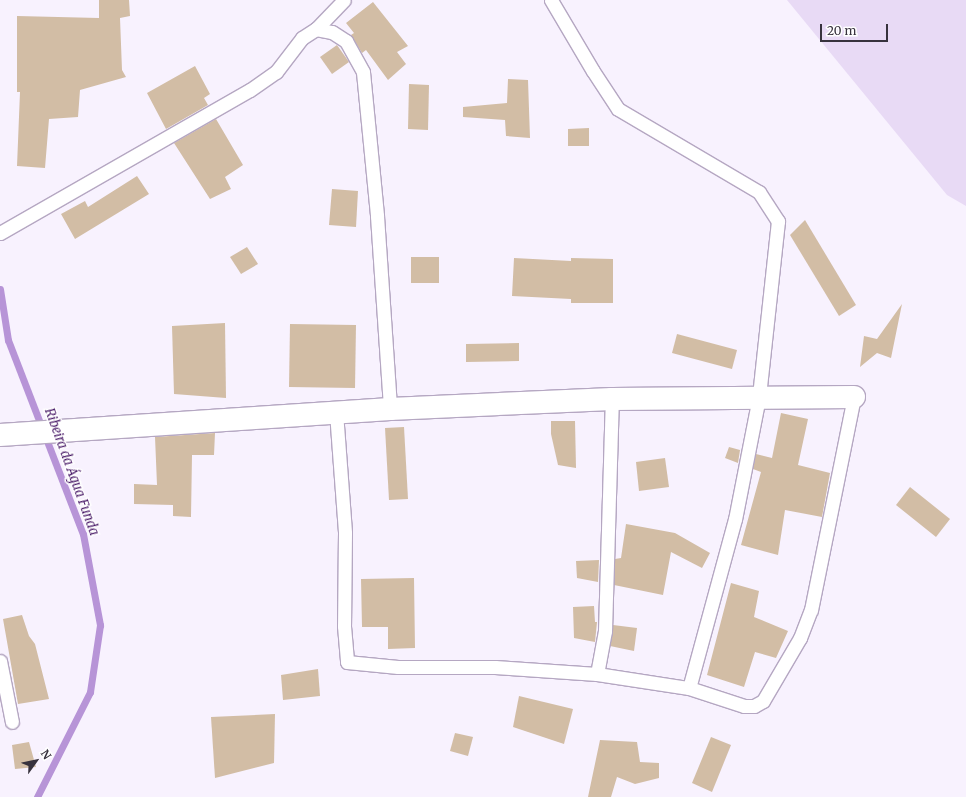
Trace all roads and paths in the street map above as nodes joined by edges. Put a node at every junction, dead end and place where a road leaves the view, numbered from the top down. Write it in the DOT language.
graph roads {
  1 [pos="344,0"];
  2 [pos="551,0"];
  3 [pos="316,29"];
  4 [pos="0,233"];
  5 [pos="854,396"];
  6 [pos="759,397"];
  7 [pos="612,400"];
  8 [pos="390,409"];
  9 [pos="336,412"];
  10 [pos="6,434"];
  11 [pos="0,661"];
  12 [pos="597,674"];
  13 [pos="689,688"];
  14 [pos="12,722"];
  1 -- 3 [label="lane"];
  2 -- 6 [label="lane"];
  3 -- 4 [label="lane"];
  3 -- 8 [label="lane"];
  5 -- 6 [label="street"];
  5 -- 13 [label="lane"];
  6 -- 7 [label="street"];
  6 -- 13 [label="lane"];
  7 -- 8 [label="street"];
  7 -- 12 [label="lane"];
  8 -- 9 [label="street"];
  9 -- 10 [label="street"];
  9 -- 12 [label="lane"];
  11 -- 14 [label="lane"];
  12 -- 13 [label="lane"];
}
